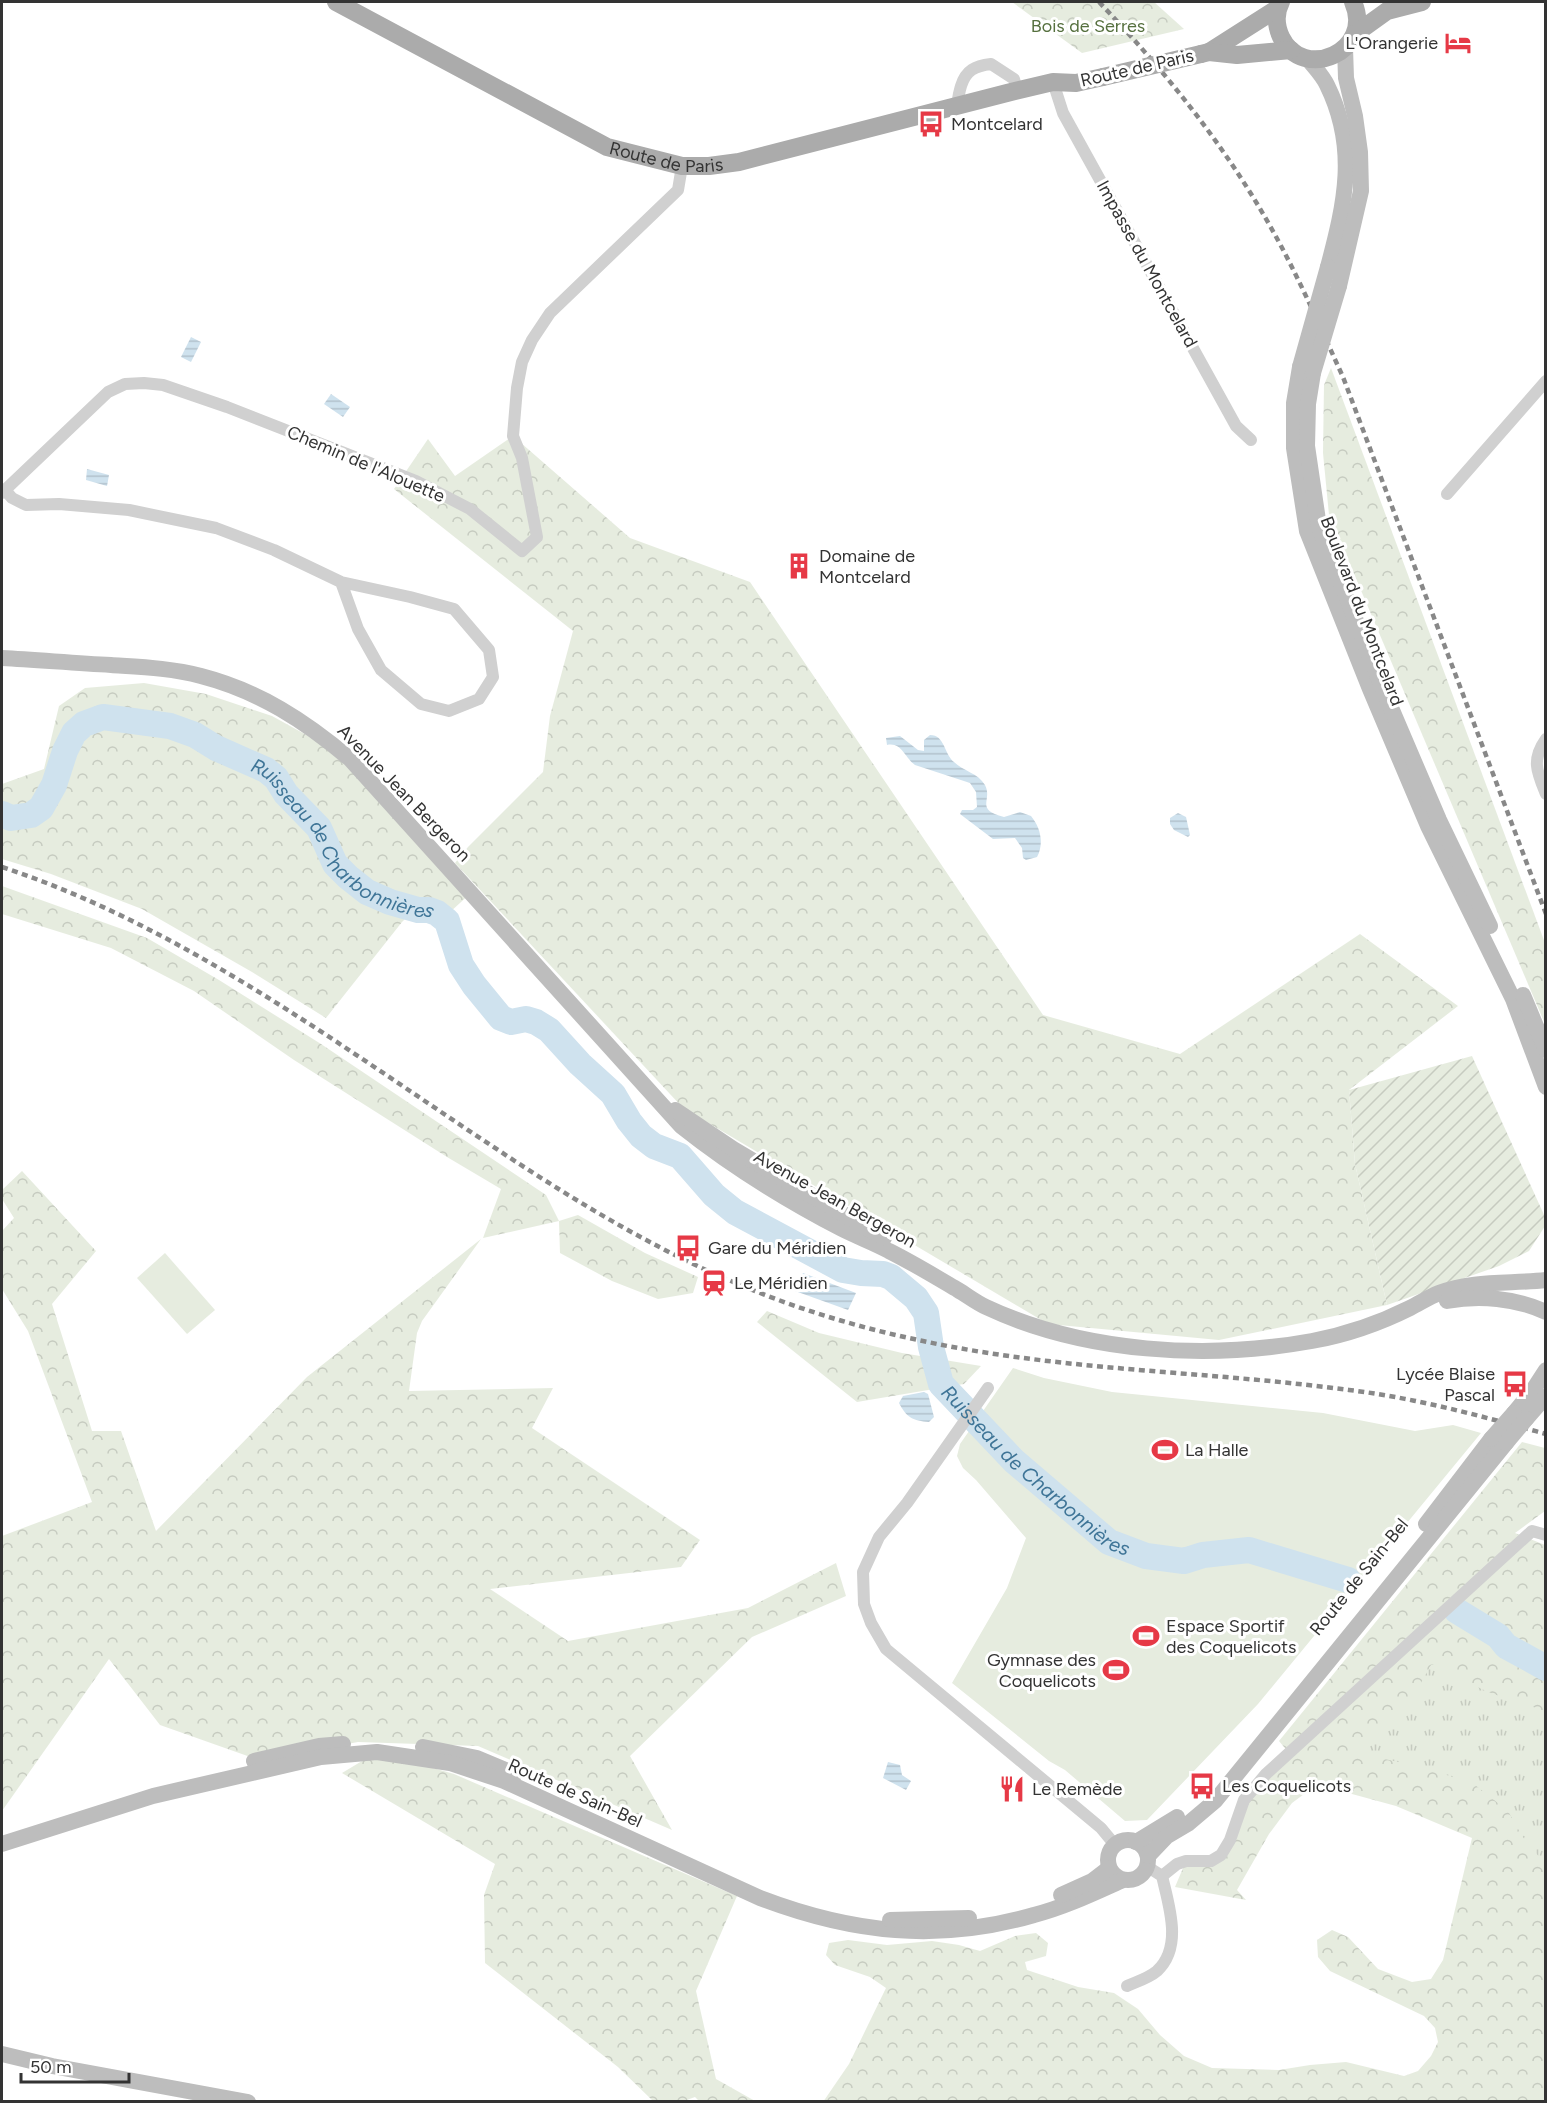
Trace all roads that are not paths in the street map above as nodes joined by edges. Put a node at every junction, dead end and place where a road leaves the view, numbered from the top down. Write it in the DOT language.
graph roads {
  1 [pos="336,2"];
  2 [pos="1353,2"];
  3 [pos="1422,2"];
  4 [pos="1280,5"];
  5 [pos="1350,41"];
  6 [pos="1291,50"];
  7 [pos="1205,53"];
  8 [pos="1308,58"];
  9 [pos="1058,86"];
  10 [pos="1021,90"];
  11 [pos="959,106"];
  12 [pos="682,166"];
  13 [pos="1306,370"];
  14 [pos="1545,381"];
  15 [pos="1251,440"];
  16 [pos="3,492"];
  17 [pos="1447,494"];
  18 [pos="341,582"];
  19 [pos="2,658"];
  20 [pos="1545,739"];
  21 [pos="1545,794"];
  22 [pos="1545,1050"];
  23 [pos="1545,1087"];
  24 [pos="1545,1280"];
  25 [pos="1408,1309"];
  26 [pos="1545,1312"];
  27 [pos="1545,1370"];
  28 [pos="988,1389"];
  29 [pos="1545,1396"];
  30 [pos="1520,1416"];
  31 [pos="1498,1441"];
  32 [pos="1545,1535"];
  33 [pos="2,1833"];
  34 [pos="1136,1842"];
  35 [pos="2,1844"];
  36 [pos="1115,1845"];
  37 [pos="1153,1866"];
  38 [pos="1109,1868"];
  39 [pos="1123,1880"];
  40 [pos="1127,1986"];
  41 [pos="2,2054"];
  42 [pos="248,2102"];
  1 -- 12 [label="main road, Route de Paris"];
  2 -- 5 [label="main road"];
  3 -- 5 [label="main road"];
  4 -- 6 [label="main road"];
  4 -- 7 [label="main road, Route de Paris"];
  5 -- 8 [label="main road"];
  5 -- 13 [label="main road, Boulevard du Montcelard, bridge"];
  6 -- 7 [label="main road, Route de Paris"];
  6 -- 8 [label="main road"];
  7 -- 9 [label="main road, Route de Paris, bridge"];
  8 -- 13 [label="main road, Boulevard du Montcelard, bridge"];
  9 -- 10 [label="main road, Route de Paris"];
  9 -- 15 [label="street, Impasse du Montcelard"];
  10 -- 11 [label="main road, Route de Paris"];
  10 -- 11 [label="street"];
  11 -- 12 [label="main road, Route de Paris"];
  12 -- 16 [label="street, Chemin de l'Alouette"];
  13 -- 22 [label="main road, Boulevard du Montcelard"];
  13 -- 23 [label="main road, Boulevard du Montcelard"];
  14 -- 17 [label="street"];
  16 -- 18 [label="street"];
  18 -- 18 [label="street"];
  19 -- 25 [label="main road, Avenue Jean Bergeron"];
  20 -- 21 [label="street"];
  24 -- 25 [label="main road, Avenue Jean Bergeron"];
  25 -- 26 [label="main road, Avenue Jean Bergeron"];
  27 -- 30 [label="main road, Route de Sain-Bel"];
  28 -- 36 [label="street"];
  29 -- 30 [label="main road, Route de Sain-Bel"];
  30 -- 31 [label="main road, Route de Sain-Bel, bridge"];
  31 -- 34 [label="main road, Route de Sain-Bel"];
  31 -- 37 [label="main road, Route de Sain-Bel"];
  32 -- 37 [label="street"];
  33 -- 38 [label="main road, Route de Sain-Bel"];
  34 -- 36 [label="main road"];
  34 -- 37 [label="main road"];
  35 -- 39 [label="main road, Route de Sain-Bel"];
  36 -- 38 [label="main road"];
  37 -- 39 [label="main road"];
  37 -- 40 [label="street"];
  38 -- 39 [label="main road"];
  41 -- 42 [label="main road"];
}
